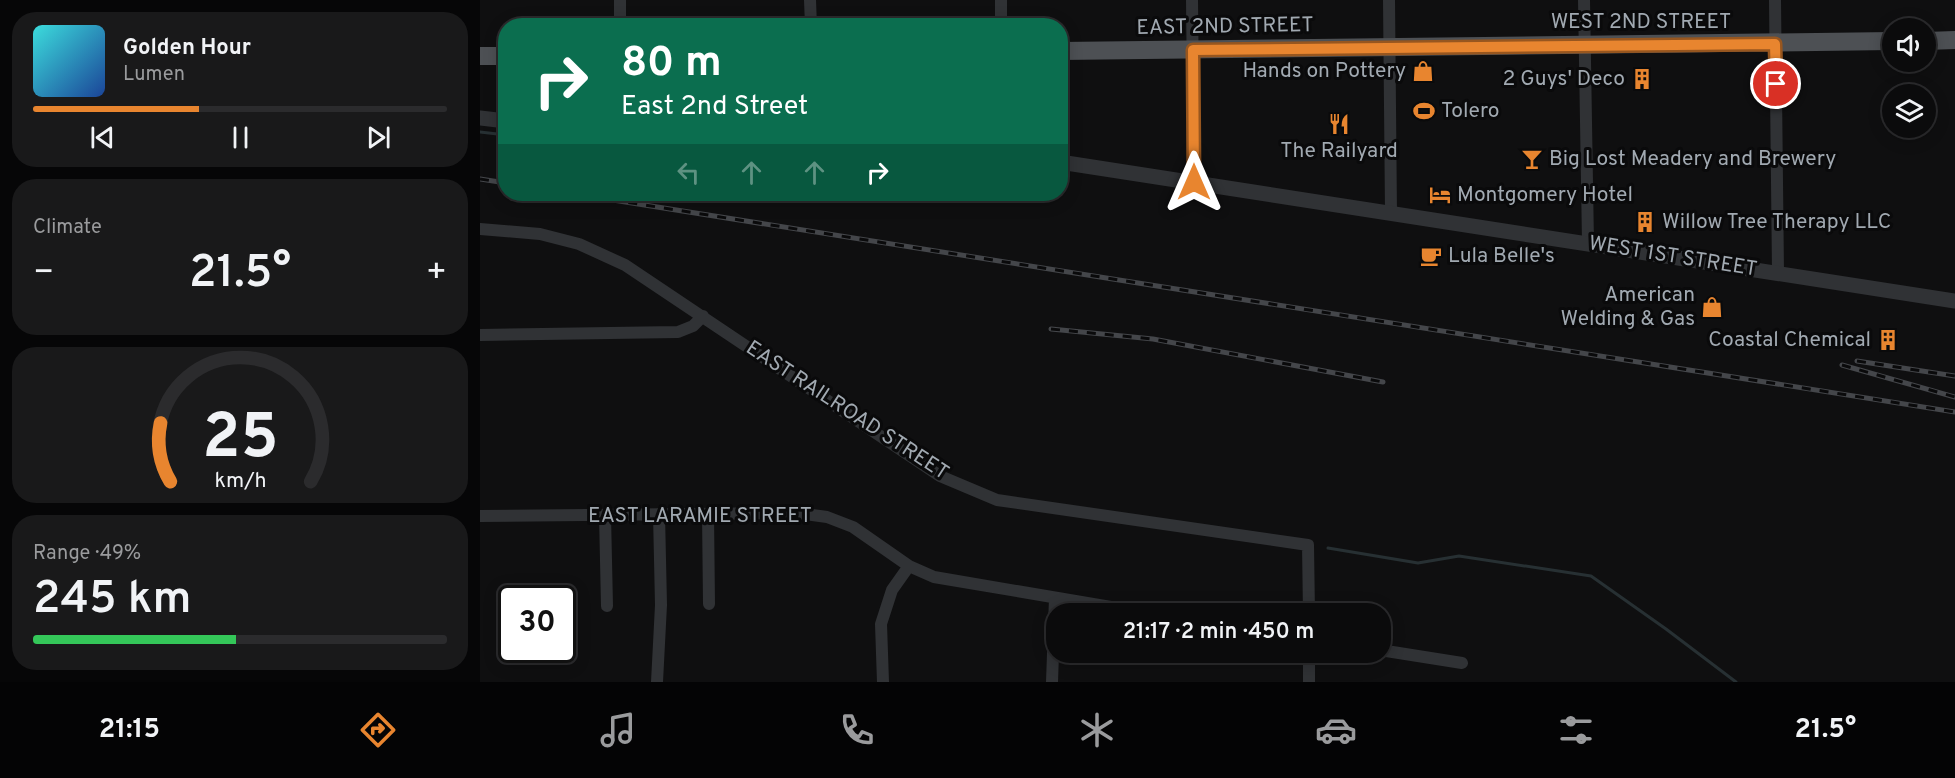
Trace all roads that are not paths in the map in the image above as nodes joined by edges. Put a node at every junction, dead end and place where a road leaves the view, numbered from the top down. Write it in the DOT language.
graph roads {
  1 [pos="620,0"];
  2 [pos="810,0"];
  3 [pos="1001,0"];
  4 [pos="1192,0"];
  5 [pos="1389,0"];
  6 [pos="1584,0"];
  7 [pos="1775,0"];
  8 [pos="620,18"];
  9 [pos="811,18"];
  10 [pos="1001,18"];
  11 [pos="1955,40"];
  12 [pos="1882,41"];
  13 [pos="1936,41"];
  14 [pos="1775,44"];
  15 [pos="1584,45"];
  16 [pos="1389,48"];
  17 [pos="1193,50"];
  18 [pos="1068,51"];
  19 [pos="480,56"];
  20 [pos="498,56"];
  21 [pos="480,118"];
  22 [pos="498,120"];
  23 [pos="1068,163"];
  24 [pos="1194,182"];
  25 [pos="1391,213"];
  26 [pos="480,228"];
  27 [pos="1588,243"];
  28 [pos="1778,273"];
  29 [pos="1955,301"];
  30 [pos="703,316"];
  31 [pos="480,335"];
  32 [pos="659,514"];
  33 [pos="708,514"];
  34 [pos="605,515"];
  35 [pos="480,516"];
  36 [pos="909,566"];
  37 [pos="1055,598"];
  38 [pos="1085,603"];
  39 [pos="1309,603"];
  40 [pos="709,604"];
  41 [pos="607,606"];
  42 [pos="1391,652"];
  43 [pos="1309,663"];
  44 [pos="1462,663"];
  45 [pos="657,682"];
  46 [pos="883,682"];
  47 [pos="1052,682"];
  48 [pos="1309,682"];
  1 -- 8 [label="street"];
  2 -- 9 [label="street"];
  3 -- 10 [label="street"];
  4 -- 17 [label="street"];
  5 -- 16 [label="street"];
  6 -- 15 [label="street"];
  7 -- 14 [label="street"];
  11 -- 13 [label="main road"];
  12 -- 14 [label="main road, WEST 2ND STREET"];
  14 -- 15 [label="main road, WEST 2ND STREET"];
  14 -- 28 [label="street"];
  15 -- 16 [label="main road, WEST 2ND STREET"];
  15 -- 27 [label="street"];
  16 -- 17 [label="main road, EAST 2ND STREET"];
  16 -- 25 [label="street"];
  17 -- 18 [label="main road, EAST 2ND STREET"];
  17 -- 24 [label="street"];
  19 -- 20 [label="main road"];
  21 -- 22 [label="street"];
  23 -- 24 [label="street, WEST 1ST STREET"];
  24 -- 25 [label="street, WEST 1ST STREET"];
  25 -- 27 [label="street, WEST 1ST STREET"];
  26 -- 30 [label="street, EAST RAILROAD STREET"];
  27 -- 28 [label="street, WEST 1ST STREET"];
  28 -- 29 [label="street, WEST 1ST STREET"];
  30 -- 31 [label="street"];
  30 -- 39 [label="street, EAST RAILROAD STREET"];
  32 -- 33 [label="street, EAST LARAMIE STREET"];
  32 -- 34 [label="street, EAST LARAMIE STREET"];
  32 -- 45 [label="street"];
  33 -- 36 [label="street, EAST LARAMIE STREET"];
  33 -- 40 [label="street"];
  34 -- 35 [label="street, EAST LARAMIE STREET"];
  34 -- 41 [label="street"];
  36 -- 37 [label="street, EAST LARAMIE STREET"];
  36 -- 46 [label="street"];
  37 -- 38 [label="street, EAST LARAMIE STREET"];
  37 -- 47 [label="street"];
  42 -- 44 [label="street"];
  43 -- 48 [label="street"];
}
